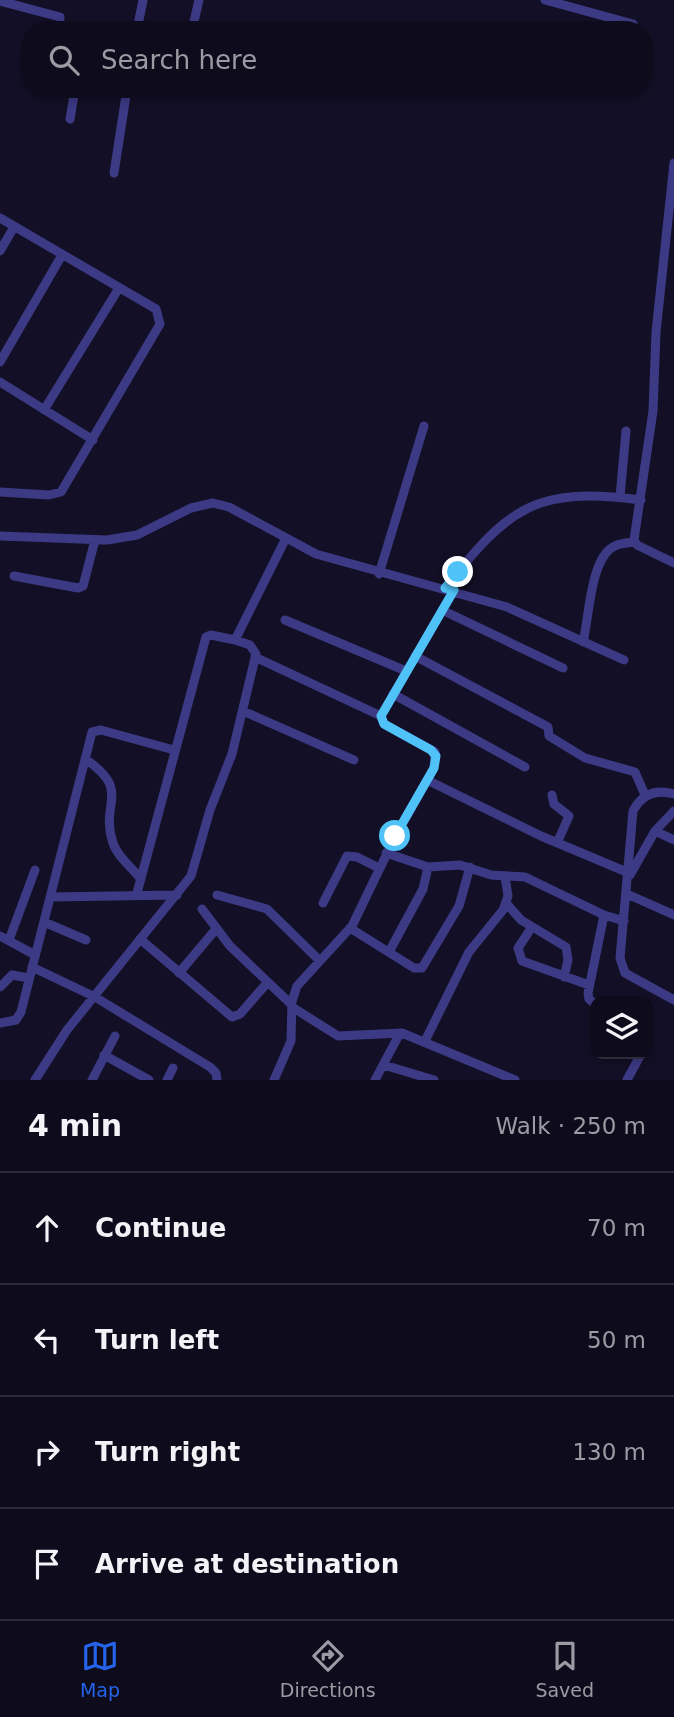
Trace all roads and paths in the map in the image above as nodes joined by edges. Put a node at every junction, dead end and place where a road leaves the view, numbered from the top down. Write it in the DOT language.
graph roads {
  1 [pos="143,0"];
  2 [pos="199,0"];
  3 [pos="545,0"];
  4 [pos="0,1"];
  5 [pos="60,21"];
  6 [pos="139,21"];
  7 [pos="194,21"];
  8 [pos="622,21"];
  9 [pos="74,98"];
  10 [pos="126,98"];
  11 [pos="70,119"];
  12 [pos="674,163"];
  13 [pos="114,173"];
  14 [pos="0,218"];
  15 [pos="14,227"];
  16 [pos="670,232"];
  17 [pos="0,251"];
  18 [pos="62,255"];
  19 [pos="118,288"];
  20 [pos="0,362"];
  21 [pos="0,382"];
  22 [pos="44,410"];
  23 [pos="424,426"];
  24 [pos="626,431"];
  25 [pos="93,440"];
  26 [pos="0,492"];
  27 [pos="620,497"];
  28 [pos="641,500"];
  29 [pos="0,536"];
  30 [pos="286,538"];
  31 [pos="95,540"];
  32 [pos="635,542"];
  33 [pos="674,563"];
  34 [pos="379,574"];
  35 [pos="14,576"];
  36 [pos="449,589"];
  37 [pos="442,610"];
  38 [pos="285,620"];
  39 [pos="236,640"];
  40 [pos="583,642"];
  41 [pos="415,656"];
  42 [pos="255,657"];
  43 [pos="624,660"];
  44 [pos="563,668"];
  45 [pos="406,671"];
  46 [pos="393,694"];
  47 [pos="243,711"];
  48 [pos="381,716"];
  49 [pos="174,750"];
  50 [pos="85,759"];
  51 [pos="354,760"];
  52 [pos="525,767"];
  53 [pos="427,780"];
  54 [pos="674,794"];
  55 [pos="552,795"];
  56 [pos="645,795"];
  57 [pos="674,811"];
  58 [pos="655,831"];
  59 [pos="674,840"];
  60 [pos="558,843"];
  61 [pos="386,853"];
  62 [pos="428,867"];
  63 [pos="470,867"];
  64 [pos="379,868"];
  65 [pos="35,870"];
  66 [pos="629,874"];
  67 [pos="505,877"];
  68 [pos="140,878"];
  69 [pos="136,893"];
  70 [pos="627,894"];
  71 [pos="177,895"];
  72 [pos="218,895"];
  73 [pos="50,897"];
  74 [pos="323,903"];
  75 [pos="506,903"];
  76 [pos="202,909"];
  77 [pos="604,915"];
  78 [pos="674,915"];
  79 [pos="624,921"];
  80 [pos="44,922"];
  81 [pos="532,927"];
  82 [pos="350,928"];
  83 [pos="216,929"];
  84 [pos="4,938"];
  85 [pos="140,939"];
  86 [pos="86,940"];
  87 [pos="389,952"];
  88 [pos="35,955"];
  89 [pos="320,961"];
  90 [pos="32,967"];
  91 [pos="179,973"];
  92 [pos="29,978"];
  93 [pos="564,978"];
  94 [pos="267,982"];
  95 [pos="589,985"];
  96 [pos="0,987"];
  97 [pos="94,997"];
  98 [pos="590,1000"];
  99 [pos="674,1000"];
  100 [pos="292,1006"];
  101 [pos="0,1023"];
  102 [pos="400,1033"];
  103 [pos="115,1036"];
  104 [pos="425,1041"];
  105 [pos="104,1055"];
  106 [pos="639,1059"];
  107 [pos="384,1065"];
  108 [pos="173,1068"];
  109 [pos="35,1080"];
  110 [pos="92,1080"];
  111 [pos="149,1080"];
  112 [pos="167,1080"];
  113 [pos="217,1080"];
  114 [pos="275,1080"];
  115 [pos="375,1080"];
  116 [pos="435,1080"];
  117 [pos="515,1080"];
  118 [pos="627,1080"];
  1 -- 6 [label="street"];
  2 -- 7 [label="street"];
  3 -- 8 [label="street"];
  4 -- 5 [label="street"];
  9 -- 11 [label="street"];
  10 -- 13 [label="street"];
  12 -- 16 [label="street"];
  14 -- 15 [label="street"];
  15 -- 17 [label="street"];
  15 -- 18 [label="street"];
  16 -- 28 [label="street"];
  18 -- 19 [label="street"];
  18 -- 20 [label="street"];
  19 -- 22 [label="street"];
  19 -- 25 [label="street"];
  21 -- 22 [label="street"];
  22 -- 25 [label="street"];
  23 -- 34 [label="street"];
  24 -- 27 [label="street"];
  25 -- 26 [label="street"];
  27 -- 28 [label="street"];
  27 -- 36 [label="street"];
  28 -- 32 [label="street"];
  29 -- 31 [label="street"];
  30 -- 31 [label="street"];
  30 -- 34 [label="street"];
  30 -- 39 [label="street"];
  31 -- 35 [label="street"];
  32 -- 33 [label="street"];
  32 -- 40 [label="street"];
  34 -- 36 [label="street"];
  36 -- 37 [label="street"];
  36 -- 40 [label="street"];
  37 -- 41 [label="street"];
  37 -- 44 [label="street"];
  38 -- 45 [label="street"];
  39 -- 42 [label="street"];
  39 -- 49 [label="street"];
  40 -- 43 [label="street"];
  41 -- 45 [label="street"];
  41 -- 56 [label="street"];
  42 -- 47 [label="street"];
  42 -- 48 [label="street"];
  45 -- 46 [label="street"];
  46 -- 48 [label="street"];
  46 -- 52 [label="street"];
  47 -- 51 [label="street"];
  47 -- 71 [label="street"];
  48 -- 53 [label="street"];
  49 -- 50 [label="street"];
  49 -- 68 [label="street"];
  50 -- 68 [label="street"];
  50 -- 73 [label="street"];
  53 -- 60 [label="street"];
  53 -- 61 [label="street"];
  54 -- 56 [label="street"];
  55 -- 60 [label="street"];
  56 -- 66 [label="street"];
  57 -- 58 [label="street"];
  58 -- 59 [label="street"];
  58 -- 66 [label="street"];
  60 -- 66 [label="street"];
  61 -- 62 [label="street"];
  61 -- 64 [label="street"];
  62 -- 63 [label="street"];
  62 -- 87 [label="street"];
  63 -- 67 [label="street"];
  63 -- 87 [label="street"];
  64 -- 74 [label="street"];
  64 -- 82 [label="street"];
  65 -- 84 [label="street"];
  66 -- 70 [label="street"];
  67 -- 75 [label="street"];
  67 -- 77 [label="street"];
  68 -- 69 [label="street"];
  69 -- 71 [label="street"];
  69 -- 73 [label="street"];
  70 -- 78 [label="street"];
  70 -- 79 [label="street"];
  71 -- 85 [label="street"];
  72 -- 89 [label="street"];
  73 -- 80 [label="street"];
  75 -- 81 [label="street"];
  75 -- 104 [label="street"];
  76 -- 83 [label="street"];
  77 -- 79 [label="street"];
  77 -- 95 [label="street"];
  79 -- 99 [label="street"];
  80 -- 86 [label="street"];
  80 -- 88 [label="street"];
  81 -- 93 [label="street"];
  81 -- 93 [label="street"];
  82 -- 87 [label="street"];
  82 -- 89 [label="street"];
  83 -- 91 [label="street"];
  83 -- 94 [label="street"];
  84 -- 88 [label="street"];
  85 -- 91 [label="street"];
  85 -- 97 [label="street"];
  88 -- 90 [label="street"];
  89 -- 100 [label="street"];
  90 -- 92 [label="street"];
  90 -- 97 [label="street"];
  91 -- 94 [label="street"];
  92 -- 96 [label="street"];
  92 -- 101 [label="street"];
  93 -- 95 [label="street"];
  94 -- 100 [label="street"];
  95 -- 98 [label="street"];
  97 -- 109 [label="street"];
  97 -- 113 [label="street"];
  100 -- 102 [label="street"];
  100 -- 114 [label="street"];
  102 -- 104 [label="street"];
  102 -- 107 [label="street"];
  103 -- 105 [label="street"];
  104 -- 117 [label="street"];
  105 -- 110 [label="street"];
  105 -- 111 [label="street"];
  106 -- 118 [label="street"];
  107 -- 115 [label="street"];
  107 -- 116 [label="street"];
  108 -- 112 [label="street"];
}
